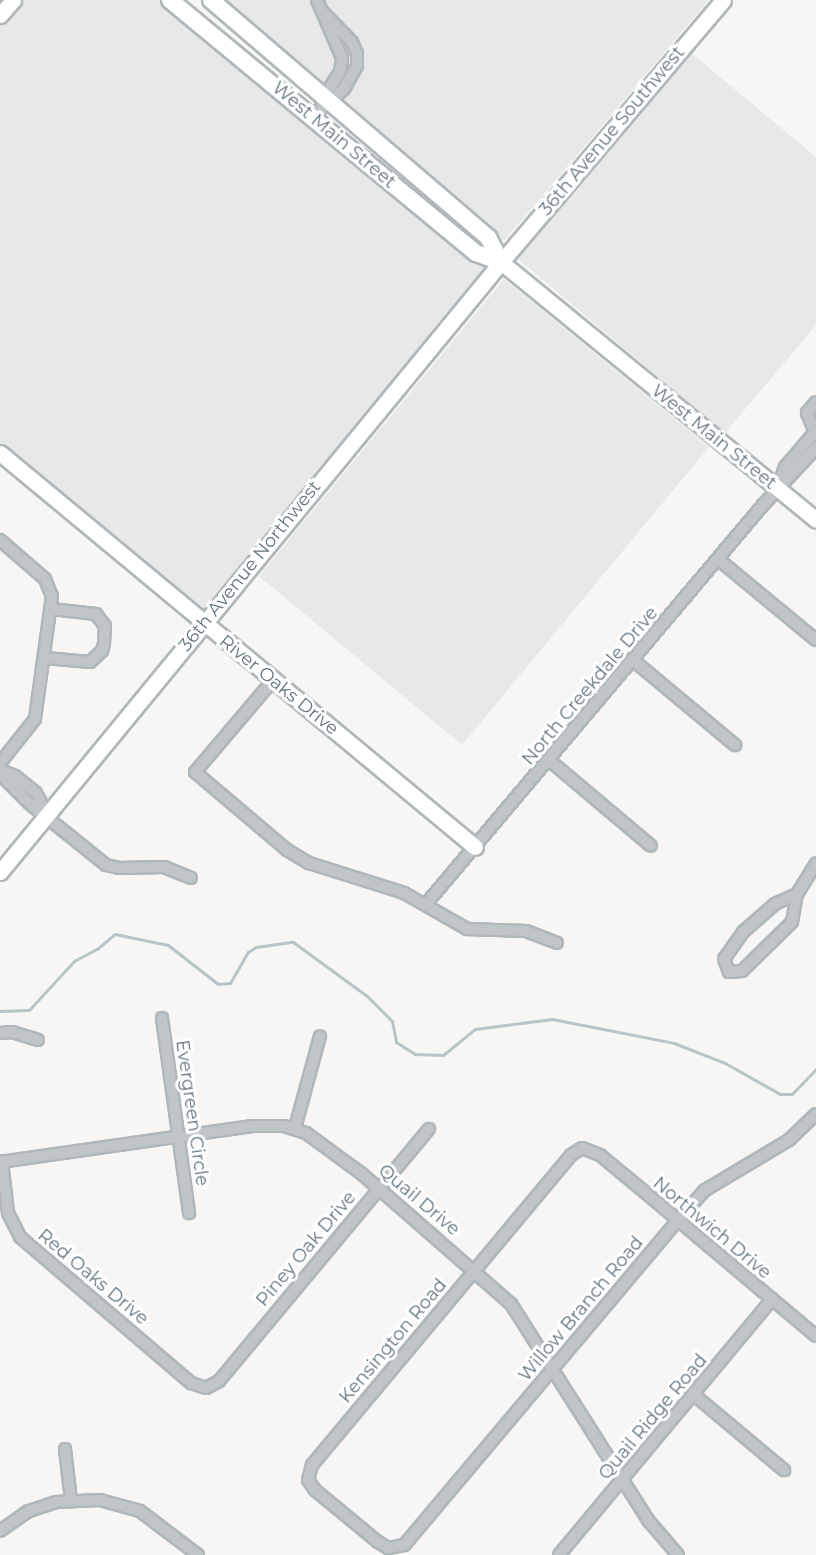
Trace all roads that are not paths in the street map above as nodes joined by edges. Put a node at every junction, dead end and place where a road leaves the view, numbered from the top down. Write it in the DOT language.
graph roads {
  1 [pos="13,0"];
  2 [pos="170,0"];
  3 [pos="211,0"];
  4 [pos="318,0"];
  5 [pos="723,0"];
  6 [pos="0,15"];
  7 [pos="327,99"];
  8 [pos="312,117"];
  9 [pos="501,262"];
  10 [pos="816,402"];
  11 [pos="816,431"];
  12 [pos="816,448"];
  13 [pos="0,453"];
  14 [pos="778,488"];
  15 [pos="816,520"];
  16 [pos="0,540"];
  17 [pos="718,559"];
  18 [pos="51,609"];
  19 [pos="204,623"];
  20 [pos="816,640"];
  21 [pos="45,658"];
  22 [pos="633,660"];
  23 [pos="274,679"];
  24 [pos="735,746"];
  25 [pos="549,760"];
  26 [pos="0,763"];
  27 [pos="0,772"];
  28 [pos="48,814"];
  29 [pos="651,846"];
  30 [pos="475,847"];
  31 [pos="816,863"];
  32 [pos="0,872"];
  33 [pos="191,878"];
  34 [pos="797,894"];
  35 [pos="426,904"];
  36 [pos="557,943"];
  37 [pos="162,1018"];
  38 [pos="0,1033"];
  39 [pos="320,1036"];
  40 [pos="38,1040"];
  41 [pos="816,1114"];
  42 [pos="295,1128"];
  43 [pos="429,1129"];
  44 [pos="179,1137"];
  45 [pos="586,1147"];
  46 [pos="1,1162"];
  47 [pos="379,1188"];
  48 [pos="189,1213"];
  49 [pos="678,1220"];
  50 [pos="476,1269"];
  51 [pos="772,1299"];
  52 [pos="816,1336"];
  53 [pos="555,1367"];
  54 [pos="206,1388"];
  55 [pos="693,1394"];
  56 [pos="65,1449"];
  57 [pos="783,1470"];
  58 [pos="623,1478"];
  59 [pos="71,1500"];
  60 [pos="0,1531"];
  61 [pos="392,1548"];
  62 [pos="198,1555"];
  63 [pos="558,1555"];
  64 [pos="678,1555"];
  1 -- 6 [label="main road"];
  2 -- 8 [label="main road, West Main Street"];
  3 -- 7 [label="main road, West Main Street"];
  4 -- 7 [label="street"];
  5 -- 9 [label="main road, 36th Avenue Southwest"];
  7 -- 8 [label="street"];
  7 -- 9 [label="main road, West Main Street"];
  8 -- 9 [label="main road, West Main Street"];
  9 -- 14 [label="main road, West Main Street"];
  9 -- 19 [label="main road, 36th Avenue Northwest"];
  10 -- 11 [label="street"];
  11 -- 14 [label="street"];
  12 -- 14 [label="street"];
  13 -- 19 [label="main road, River Oaks Drive"];
  14 -- 15 [label="main road, West Main Street"];
  14 -- 17 [label="street, North Creekdale Drive"];
  16 -- 18 [label="street"];
  17 -- 20 [label="street"];
  17 -- 22 [label="street, North Creekdale Drive"];
  18 -- 21 [label="street"];
  18 -- 21 [label="street"];
  19 -- 23 [label="main road, River Oaks Drive"];
  19 -- 28 [label="main road, 36th Avenue Northwest"];
  21 -- 26 [label="street"];
  22 -- 24 [label="street"];
  22 -- 25 [label="street, North Creekdale Drive"];
  23 -- 30 [label="main road, River Oaks Drive"];
  23 -- 35 [label="street"];
  25 -- 29 [label="street"];
  25 -- 30 [label="street, North Creekdale Drive"];
  27 -- 28 [label="street"];
  28 -- 32 [label="main road, 36th Avenue Northwest"];
  28 -- 33 [label="street"];
  30 -- 35 [label="street, North Creekdale Drive"];
  31 -- 34 [label="street"];
  34 -- 34 [label="street"];
  35 -- 36 [label="street"];
  37 -- 44 [label="street, Evergreen Circle"];
  38 -- 40 [label="street"];
  39 -- 42 [label="street"];
  41 -- 49 [label="street, Willow Branch Road"];
  42 -- 44 [label="street, Quail Drive"];
  42 -- 47 [label="street, Quail Drive"];
  43 -- 47 [label="street, Piney Oak Drive"];
  44 -- 46 [label="street, Quail Drive"];
  44 -- 48 [label="street, Evergreen Circle"];
  45 -- 49 [label="street, Northwich Drive"];
  45 -- 50 [label="street, Kensington Road"];
  46 -- 54 [label="street, Red Oaks Drive"];
  47 -- 50 [label="street, Quail Drive"];
  47 -- 54 [label="street, Piney Oak Drive"];
  49 -- 51 [label="street, Northwich Drive"];
  49 -- 53 [label="street, Willow Branch Road"];
  50 -- 53 [label="street, Quail Drive"];
  50 -- 61 [label="street, Kensington Road"];
  51 -- 52 [label="street, Northwich Drive"];
  51 -- 55 [label="street, Quail Ridge Road"];
  53 -- 58 [label="street, Quail Drive"];
  53 -- 61 [label="street, Willow Branch Road"];
  55 -- 57 [label="street"];
  55 -- 58 [label="street, Quail Ridge Road"];
  56 -- 59 [label="street"];
  58 -- 63 [label="street, Quail Ridge Road"];
  58 -- 64 [label="street, Quail Drive"];
  59 -- 60 [label="street"];
  59 -- 62 [label="street"];
}
